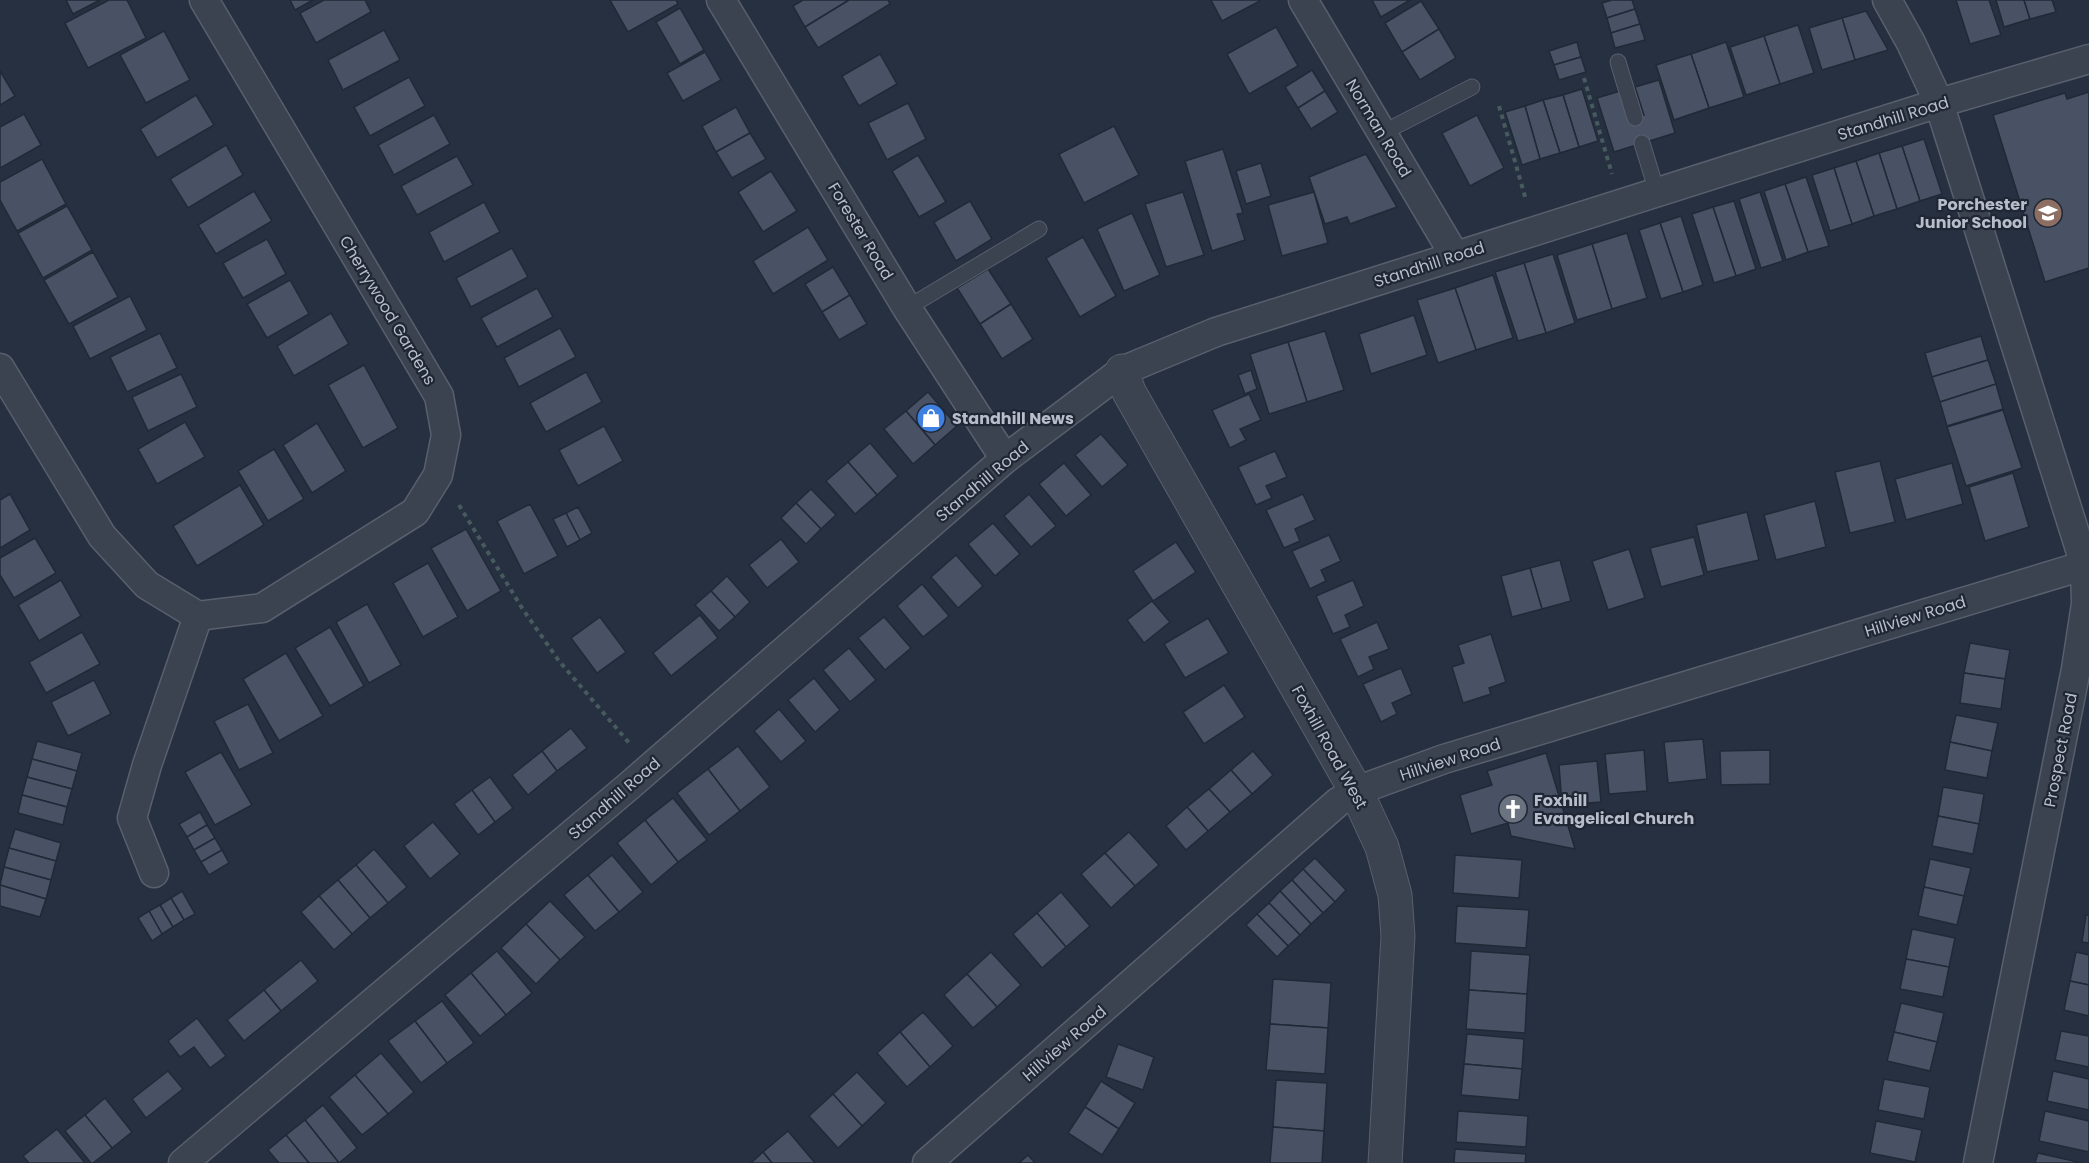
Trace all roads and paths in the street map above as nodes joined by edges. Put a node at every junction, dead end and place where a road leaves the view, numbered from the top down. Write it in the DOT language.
graph roads {
  1 [pos="204,0"];
  2 [pos="721,0"];
  3 [pos="1303,0"];
  4 [pos="1887,0"];
  5 [pos="2089,59"];
  6 [pos="1618,62"];
  7 [pos="1584,78"];
  8 [pos="1472,87"];
  9 [pos="1939,103"];
  10 [pos="1499,106"];
  11 [pos="1635,118"];
  12 [pos="1382,133"];
  13 [pos="1642,143"];
  14 [pos="1657,192"];
  15 [pos="1621,203"];
  16 [pos="1039,229"];
  17 [pos="1535,231"];
  18 [pos="1455,256"];
  19 [pos="907,308"];
  20 [pos="0,368"];
  21 [pos="1122,371"];
  22 [pos="1005,459"];
  23 [pos="438,474"];
  24 [pos="2087,564"];
  25 [pos="198,616"];
  26 [pos="650,767"];
  27 [pos="1356,791"];
  28 [pos="154,873"];
  29 [pos="183,1163"];
  30 [pos="927,1163"];
  31 [pos="1384,1163"];
  32 [pos="1978,1163"];
  1 -- 23 [label="street, Cherrywood Gardens"];
  2 -- 19 [label="street, Forester Road"];
  3 -- 12 [label="street, Norman Road"];
  4 -- 9 [label="street, Prospect Road"];
  5 -- 9 [label="street, Standhill Road"];
  6 -- 11 [label="lane"];
  7 -- 15 [label="path"];
  8 -- 12 [label="lane"];
  9 -- 14 [label="street, Standhill Road"];
  9 -- 24 [label="street, Prospect Road"];
  10 -- 17 [label="path"];
  12 -- 18 [label="street, Norman Road"];
  13 -- 14 [label="lane"];
  14 -- 15 [label="street, Standhill Road"];
  15 -- 17 [label="street, Standhill Road"];
  16 -- 19 [label="lane"];
  17 -- 18 [label="street, Standhill Road"];
  18 -- 21 [label="street, Standhill Road"];
  19 -- 22 [label="street, Forester Road"];
  20 -- 25 [label="street"];
  21 -- 22 [label="street, Standhill Road"];
  21 -- 27 [label="street, Foxhill Road West"];
  22 -- 26 [label="street, Standhill Road"];
  23 -- 25 [label="street, Cherrywood Gardens"];
  23 -- 26 [label="path"];
  24 -- 27 [label="street, Hillview Road"];
  24 -- 32 [label="street, Prospect Road"];
  25 -- 28 [label="street"];
  26 -- 29 [label="street, Standhill Road"];
  27 -- 30 [label="street, Hillview Road"];
  27 -- 31 [label="street, Foxhill Road West"];
}
